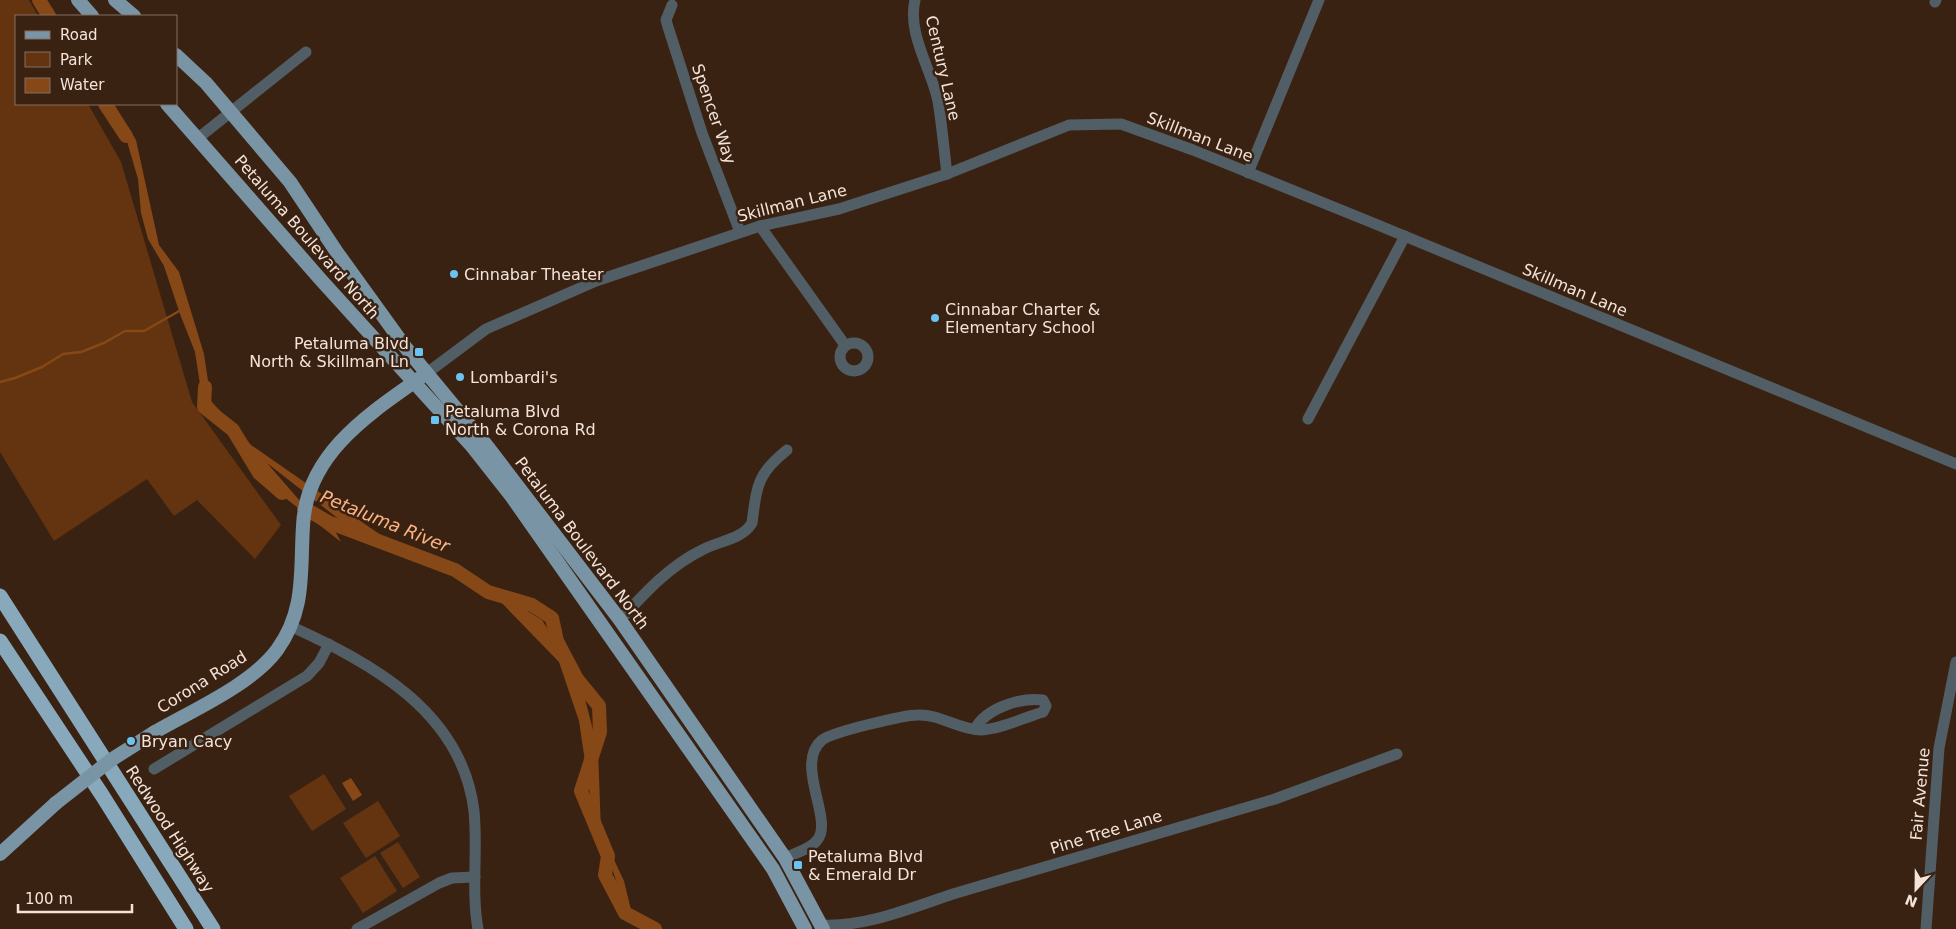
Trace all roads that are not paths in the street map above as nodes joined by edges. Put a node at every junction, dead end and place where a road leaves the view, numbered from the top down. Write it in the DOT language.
graph roads {
  1 [pos="78,0"];
  2 [pos="115,0"];
  3 [pos="915,0"];
  4 [pos="1319,0"];
  5 [pos="672,5"];
  6 [pos="91,15"];
  7 [pos="133,15"];
  8 [pos="306,52"];
  9 [pos="178,57"];
  10 [pos="168,105"];
  11 [pos="230,112"];
  12 [pos="197,139"];
  13 [pos="1248,173"];
  14 [pos="947,174"];
  15 [pos="760,226"];
  16 [pos="740,232"];
  17 [pos="1405,236"];
  18 [pos="846,345"];
  19 [pos="427,373"];
  20 [pos="413,383"];
  21 [pos="1308,419"];
  22 [pos="787,450"];
  23 [pos="1956,464"];
  24 [pos="0,596"];
  25 [pos="620,620"];
  26 [pos="290,626"];
  27 [pos="0,642"];
  28 [pos="329,644"];
  29 [pos="1956,662"];
  30 [pos="975,729"];
  31 [pos="1397,754"];
  32 [pos="154,769"];
  33 [pos="0,854"];
  34 [pos="785,858"];
  35 [pos="475,877"];
  36 [pos="822,927"];
  37 [pos="186,929"];
  38 [pos="213,929"];
  39 [pos="358,929"];
  40 [pos="478,929"];
  41 [pos="805,929"];
  42 [pos="1926,929"];
  1 -- 6 [label="main road"];
  2 -- 7 [label="main road"];
  3 -- 14 [label="street, Century Lane"];
  4 -- 13 [label="street"];
  5 -- 16 [label="street, Spencer Way"];
  8 -- 11 [label="street"];
  9 -- 11 [label="main road, Petaluma Boulevard North"];
  10 -- 12 [label="main road, Petaluma Boulevard North"];
  11 -- 12 [label="street"];
  11 -- 19 [label="main road, Petaluma Boulevard North"];
  12 -- 20 [label="main road, Petaluma Boulevard North"];
  13 -- 14 [label="street, Skillman Lane"];
  13 -- 17 [label="street, Skillman Lane"];
  14 -- 15 [label="street, Skillman Lane"];
  15 -- 16 [label="street, Skillman Lane"];
  15 -- 18 [label="street"];
  16 -- 19 [label="street, Skillman Lane"];
  17 -- 21 [label="street"];
  17 -- 23 [label="street, Skillman Lane"];
  19 -- 20 [label="main road, Corona Road"];
  19 -- 25 [label="main road, Petaluma Boulevard North"];
  20 -- 26 [label="main road, Corona Road"];
  20 -- 41 [label="main road, Petaluma Boulevard North"];
  22 -- 25 [label="street"];
  24 -- 38 [label="highway, Redwood Highway"];
  25 -- 34 [label="main road, Petaluma Boulevard North"];
  26 -- 28 [label="street"];
  26 -- 33 [label="main road, Corona Road, bridge"];
  27 -- 37 [label="highway"];
  28 -- 32 [label="street"];
  28 -- 35 [label="street"];
  29 -- 42 [label="street, Fair Avenue"];
  30 -- 30 [label="street"];
  30 -- 34 [label="street"];
  31 -- 36 [label="street, Pine Tree Lane"];
  34 -- 36 [label="main road, Petaluma Boulevard North"];
  35 -- 39 [label="street"];
  35 -- 40 [label="street"];
}
